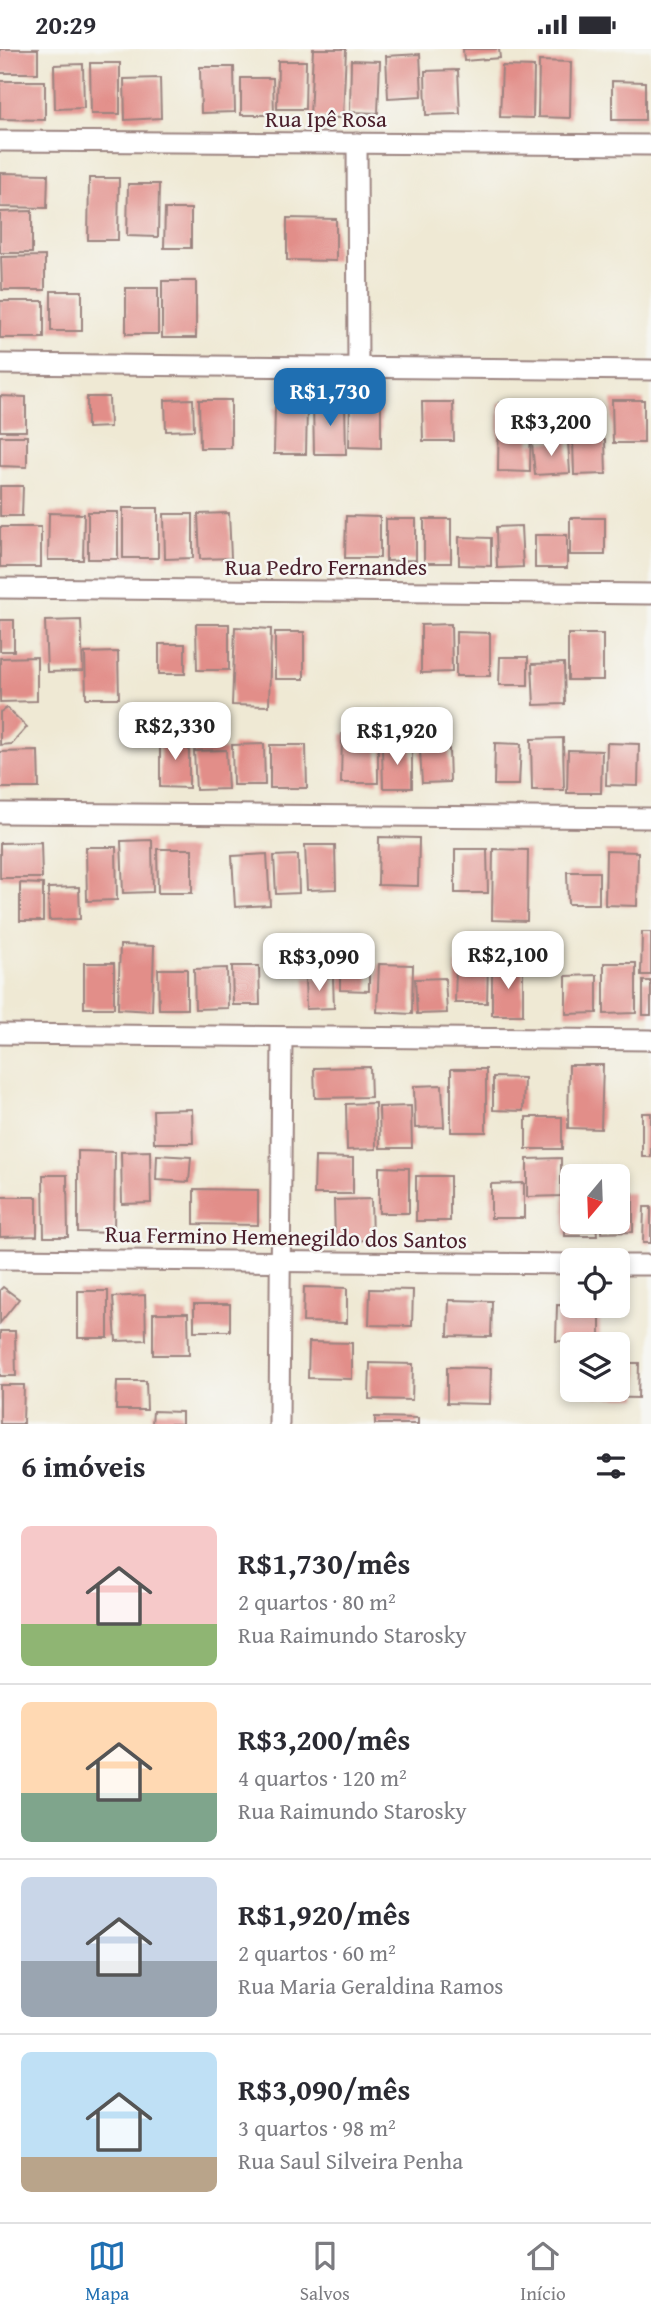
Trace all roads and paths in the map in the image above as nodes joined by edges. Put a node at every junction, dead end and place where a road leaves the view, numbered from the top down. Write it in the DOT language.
graph roads {
  1 [pos="0,141"];
  2 [pos="357,143"];
  3 [pos="651,145"];
  4 [pos="0,365"];
  5 [pos="358,367"];
  6 [pos="651,370"];
  7 [pos="0,588"];
  8 [pos="651,594"];
  9 [pos="0,813"];
  10 [pos="651,818"];
  11 [pos="0,1034"];
  12 [pos="282,1037"];
  13 [pos="651,1040"];
  14 [pos="0,1259"];
  15 [pos="280,1262"];
  16 [pos="560,1264"];
  17 [pos="630,1265"];
  18 [pos="651,1265"];
  19 [pos="279,1424"];
  1 -- 2 [label="street, Rua Ipê Rosa"];
  2 -- 3 [label="street, Rua Ipê Rosa"];
  2 -- 5 [label="street"];
  4 -- 5 [label="street"];
  5 -- 6 [label="street"];
  7 -- 8 [label="street, Rua Pedro Fernandes"];
  9 -- 10 [label="street"];
  11 -- 12 [label="street"];
  12 -- 13 [label="street"];
  12 -- 15 [label="street"];
  14 -- 15 [label="street, Rua Fermino Hemenegildo dos Santos"];
  15 -- 16 [label="street, Rua Fermino Hemenegildo dos Santos"];
  15 -- 19 [label="street"];
  17 -- 18 [label="street"];
}
